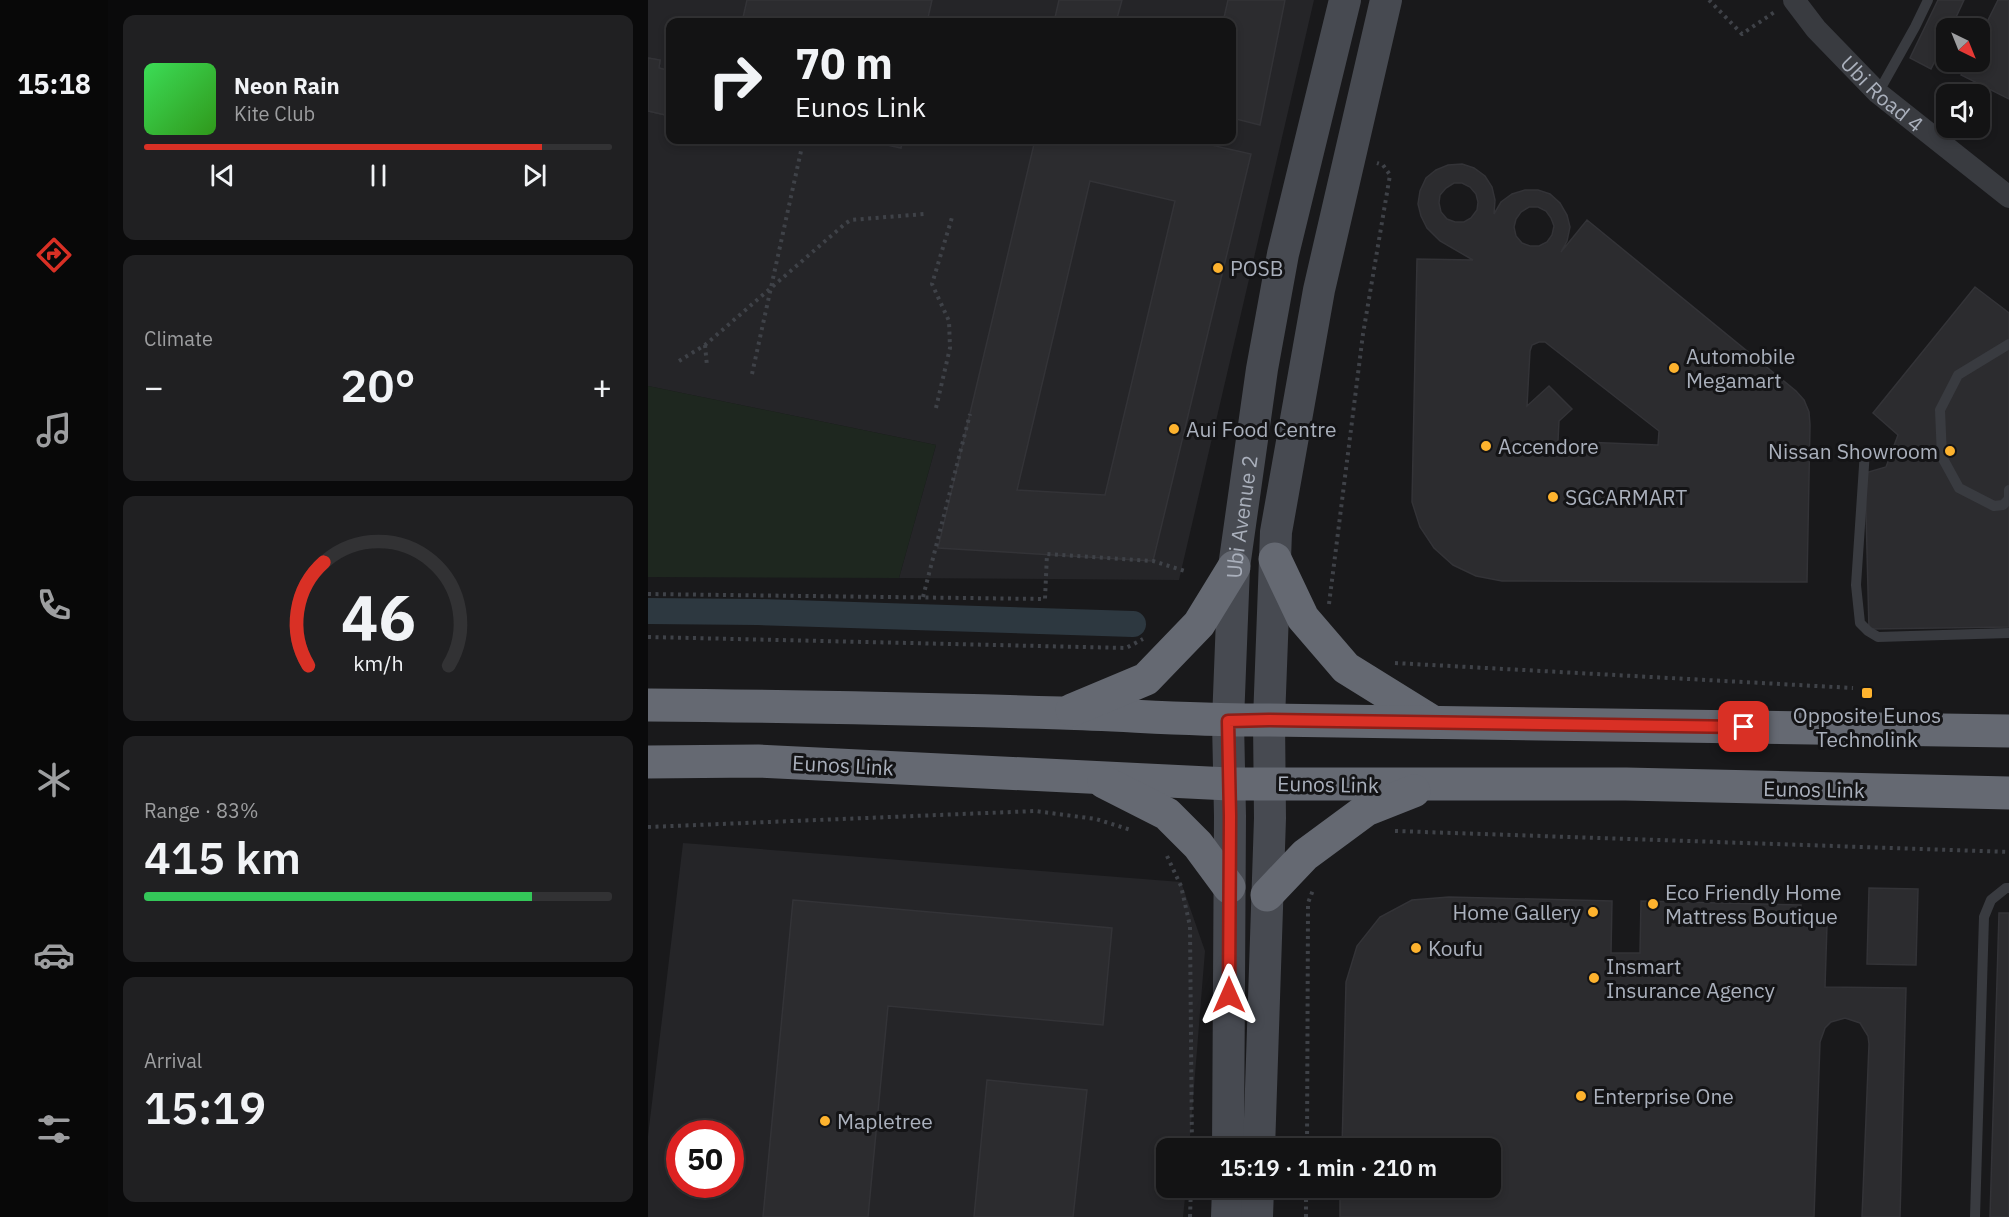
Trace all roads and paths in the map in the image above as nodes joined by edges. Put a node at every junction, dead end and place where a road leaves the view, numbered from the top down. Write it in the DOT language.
graph roads {
  1 [pos="1345,0"];
  2 [pos="1386,0"];
  3 [pos="1709,0"];
  4 [pos="1928,0"];
  5 [pos="1789,3"];
  6 [pos="1878,93"];
  7 [pos="801,151"];
  8 [pos="1375,163"];
  9 [pos="2009,197"];
  10 [pos="953,213"];
  11 [pos="924,214"];
  12 [pos="771,286"];
  13 [pos="2009,344"];
  14 [pos="705,345"];
  15 [pos="679,361"];
  16 [pos="707,366"];
  17 [pos="752,374"];
  18 [pos="936,408"];
  19 [pos="970,414"];
  20 [pos="1865,452"];
  21 [pos="2009,490"];
  22 [pos="1275,559"];
  23 [pos="1234,567"];
  24 [pos="1188,572"];
  25 [pos="648,594"];
  26 [pos="923,597"];
  27 [pos="1329,610"];
  28 [pos="2009,633"];
  29 [pos="1152,634"];
  30 [pos="648,637"];
  31 [pos="1389,663"];
  32 [pos="1853,688"];
  33 [pos="648,705"];
  34 [pos="1065,713"];
  35 [pos="1269,720"];
  36 [pos="1228,721"];
  37 [pos="1433,722"];
  38 [pos="2009,731"];
  39 [pos="648,762"];
  40 [pos="1094,777"];
  41 [pos="1271,783"];
  42 [pos="1229,784"];
  43 [pos="1430,785"];
  44 [pos="2009,793"];
  45 [pos="648,827"];
  46 [pos="1135,831"];
  47 [pos="1395,831"];
  48 [pos="1162,846"];
  49 [pos="2009,852"];
  50 [pos="1316,883"];
  51 [pos="1229,887"];
  52 [pos="2009,888"];
  53 [pos="1267,895"];
  54 [pos="1192,1138"];
  55 [pos="1228,1138"];
  56 [pos="1258,1138"];
  57 [pos="1306,1138"];
  58 [pos="1191,1198"];
  59 [pos="1228,1198"];
  60 [pos="1258,1198"];
  61 [pos="1306,1198"];
  62 [pos="1190,1217"];
  63 [pos="1227,1217"];
  64 [pos="1257,1217"];
  65 [pos="1306,1217"];
  66 [pos="1975,1217"];
  1 -- 23 [label="main road, Ubi Avenue 2"];
  2 -- 22 [label="main road, Ubi Avenue 2"];
  3 -- 5 [label="path"];
  4 -- 6 [label="lane"];
  5 -- 6 [label="street, Ubi Road 4"];
  6 -- 9 [label="street, Ubi Road 4"];
  7 -- 12 [label="path"];
  8 -- 27 [label="path"];
  10 -- 18 [label="path"];
  11 -- 12 [label="path"];
  12 -- 14 [label="path"];
  12 -- 17 [label="path"];
  13 -- 21 [label="lane"];
  14 -- 15 [label="path"];
  14 -- 16 [label="path"];
  19 -- 26 [label="path"];
  20 -- 28 [label="lane"];
  22 -- 35 [label="main road, Ubi Avenue 2"];
  22 -- 37 [label="highway"];
  23 -- 34 [label="highway"];
  23 -- 36 [label="main road, Ubi Avenue 2"];
  24 -- 26 [label="path"];
  25 -- 26 [label="path"];
  29 -- 30 [label="path"];
  31 -- 32 [label="path"];
  33 -- 34 [label="highway"];
  34 -- 36 [label="highway"];
  35 -- 36 [label="highway"];
  35 -- 37 [label="highway"];
  35 -- 41 [label="main road, Ubi Avenue 2"];
  36 -- 42 [label="main road, Ubi Avenue 2"];
  37 -- 38 [label="highway"];
  39 -- 40 [label="highway, Eunos Link"];
  40 -- 42 [label="highway, Eunos Link"];
  40 -- 51 [label="highway"];
  41 -- 42 [label="highway, Eunos Link"];
  41 -- 43 [label="highway, Eunos Link"];
  41 -- 53 [label="main road, Ubi Avenue 2"];
  42 -- 51 [label="main road, Ubi Avenue 2"];
  43 -- 44 [label="highway, Eunos Link"];
  43 -- 53 [label="highway"];
  45 -- 46 [label="path"];
  47 -- 49 [label="path"];
  48 -- 54 [label="path"];
  50 -- 57 [label="path"];
  51 -- 55 [label="main road, Ubi Avenue 2"];
  52 -- 66 [label="lane"];
  53 -- 56 [label="main road, Ubi Avenue 2"];
  58 -- 62 [label="path"];
  59 -- 63 [label="main road"];
  60 -- 64 [label="main road"];
  61 -- 65 [label="path"];
}
